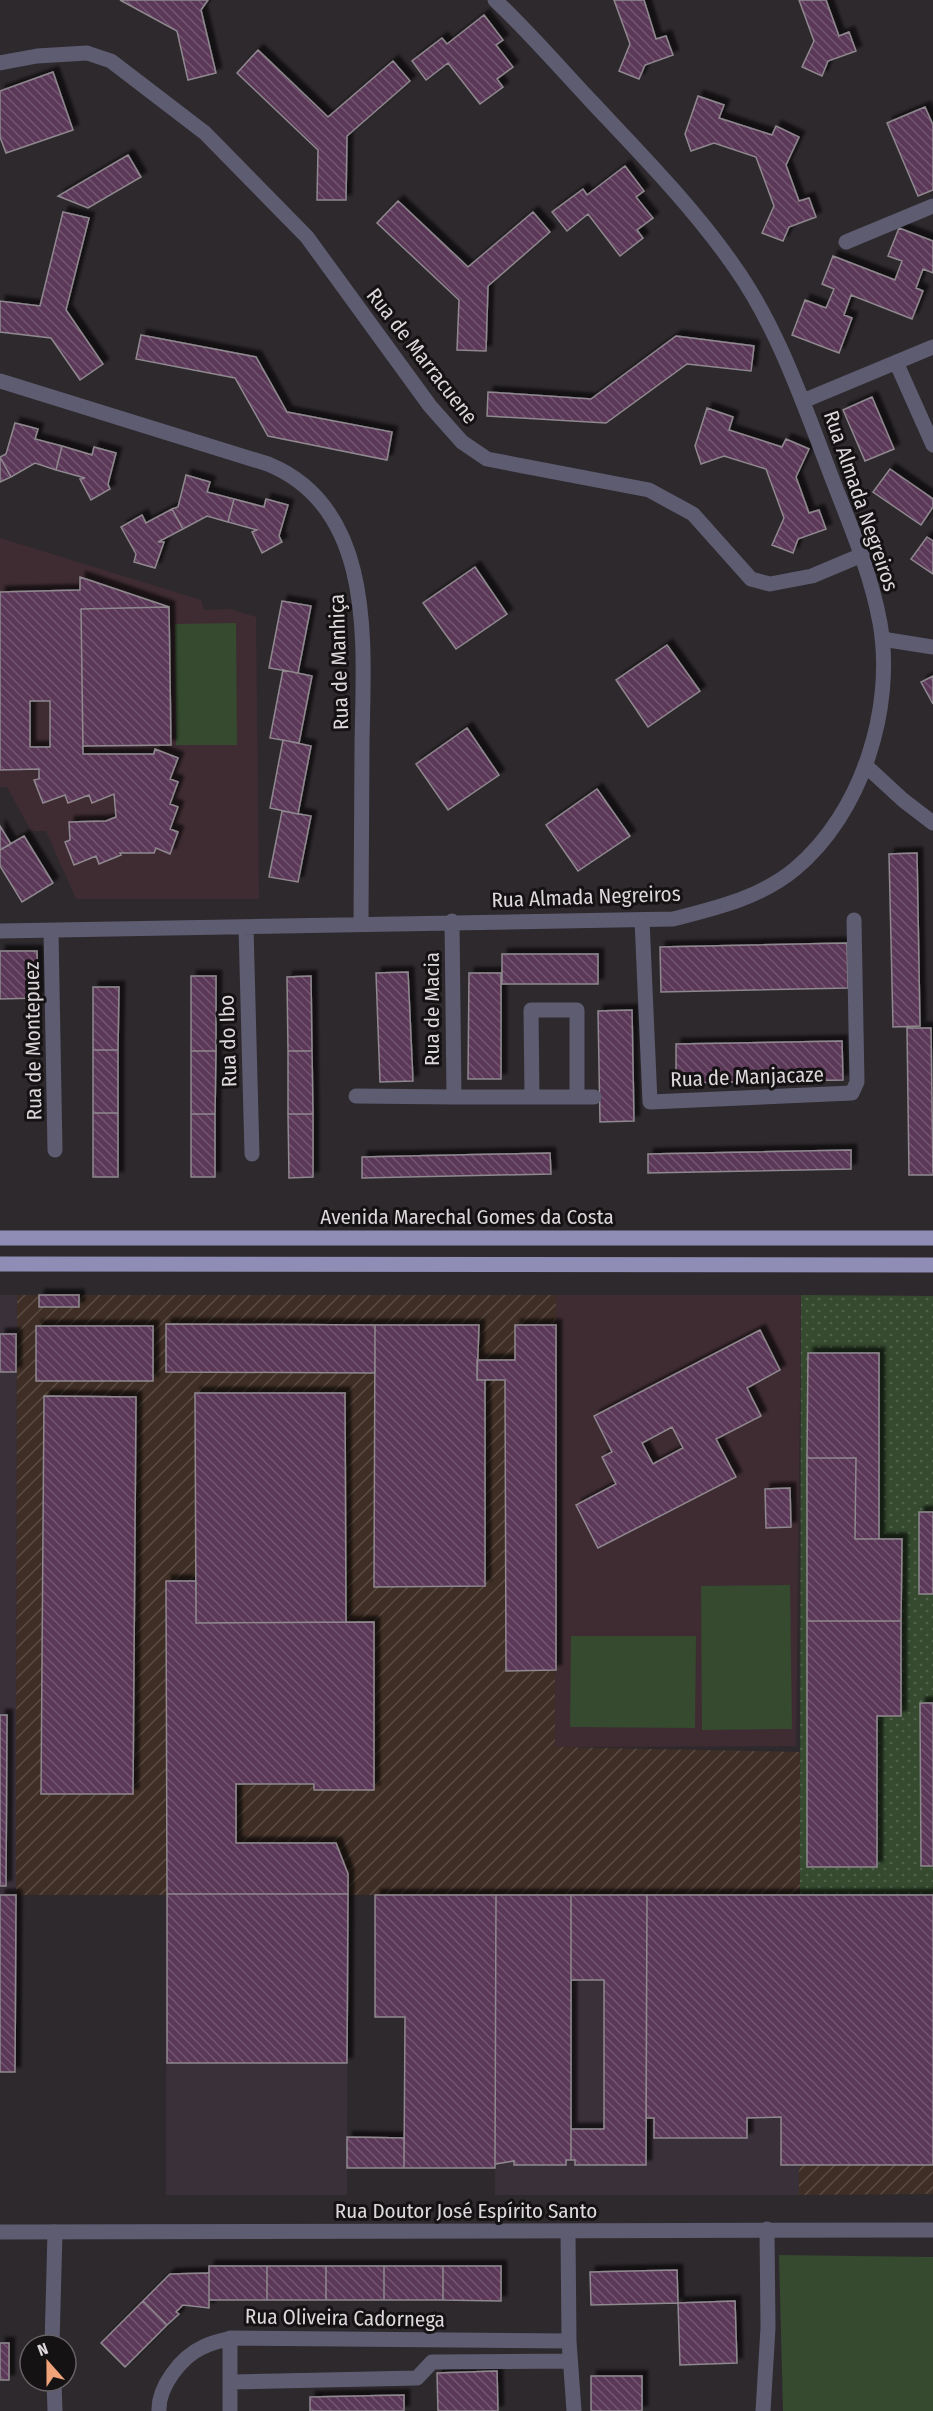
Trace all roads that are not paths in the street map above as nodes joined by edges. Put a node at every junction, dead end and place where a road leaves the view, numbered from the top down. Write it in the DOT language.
graph roads {
  1 [pos="495,0"];
  2 [pos="0,63"];
  3 [pos="933,206"];
  4 [pos="846,242"];
  5 [pos="933,347"];
  6 [pos="896,362"];
  7 [pos="0,381"];
  8 [pos="803,401"];
  9 [pos="933,445"];
  10 [pos="862,555"];
  11 [pos="882,639"];
  12 [pos="933,647"];
  13 [pos="865,765"];
  14 [pos="933,823"];
  15 [pos="642,920"];
  16 [pos="854,920"];
  17 [pos="452,921"];
  18 [pos="361,923"];
  19 [pos="246,927"];
  20 [pos="0,931"];
  21 [pos="51,931"];
  22 [pos="356,1096"];
  23 [pos="453,1097"];
  24 [pos="532,1097"];
  25 [pos="577,1097"];
  26 [pos="594,1097"];
  27 [pos="55,1150"];
  28 [pos="252,1154"];
  29 [pos="0,1238"];
  30 [pos="933,1238"];
  31 [pos="0,1264"];
  32 [pos="933,1264"];
  33 [pos="767,2229"];
  34 [pos="933,2230"];
  35 [pos="0,2232"];
  36 [pos="55,2232"];
  37 [pos="568,2232"];
  38 [pos="52,2333"];
  39 [pos="230,2338"];
  40 [pos="569,2342"];
  41 [pos="570,2361"];
  42 [pos="231,2382"];
  43 [pos="54,2393"];
  44 [pos="55,2411"];
  45 [pos="159,2411"];
  46 [pos="230,2411"];
  47 [pos="574,2411"];
  48 [pos="763,2411"];
  1 -- 8 [label="street, Rua Almada Negreiros"];
  2 -- 10 [label="street, Rua de Marracuene"];
  3 -- 4 [label="street"];
  5 -- 6 [label="street"];
  6 -- 8 [label="street"];
  6 -- 9 [label="street"];
  7 -- 18 [label="street, Rua de Manhiça"];
  8 -- 10 [label="street, Rua Almada Negreiros"];
  10 -- 11 [label="street, Rua Almada Negreiros"];
  11 -- 12 [label="street"];
  11 -- 13 [label="street, Rua Almada Negreiros"];
  13 -- 14 [label="street"];
  13 -- 15 [label="street, Rua Almada Negreiros"];
  15 -- 16 [label="street, Rua de Manjacaze"];
  15 -- 17 [label="street, Rua Almada Negreiros"];
  17 -- 18 [label="street, Rua Almada Negreiros"];
  17 -- 23 [label="street, Rua de Macia"];
  18 -- 19 [label="street, Rua Almada Negreiros"];
  19 -- 21 [label="street, Rua Almada Negreiros"];
  19 -- 28 [label="street, Rua do Ibo"];
  20 -- 21 [label="street, Rua Almada Negreiros"];
  21 -- 27 [label="street, Rua de Montepuez"];
  22 -- 23 [label="street, Rua de Macia"];
  23 -- 24 [label="street, Rua de Macia"];
  24 -- 25 [label="street, Rua de Macia"];
  24 -- 25 [label="street"];
  25 -- 26 [label="street, Rua de Macia"];
  29 -- 30 [label="main road, Avenida Marechal Gomes da Costa"];
  31 -- 32 [label="main road"];
  33 -- 34 [label="street, Rua Doutor José Espírito Santo"];
  33 -- 37 [label="street, Rua Doutor José Espírito Santo"];
  33 -- 48 [label="street"];
  35 -- 36 [label="street, Rua Doutor José Espírito Santo"];
  36 -- 37 [label="street, Rua Doutor José Espírito Santo"];
  36 -- 38 [label="street"];
  37 -- 40 [label="street"];
  39 -- 40 [label="street, Rua Oliveira Cadornega"];
  39 -- 42 [label="street"];
  39 -- 45 [label="street, Rua Oliveira Cadornega"];
  40 -- 41 [label="street"];
  41 -- 42 [label="street"];
  41 -- 47 [label="street"];
  42 -- 46 [label="street"];
  43 -- 44 [label="street"];
}
